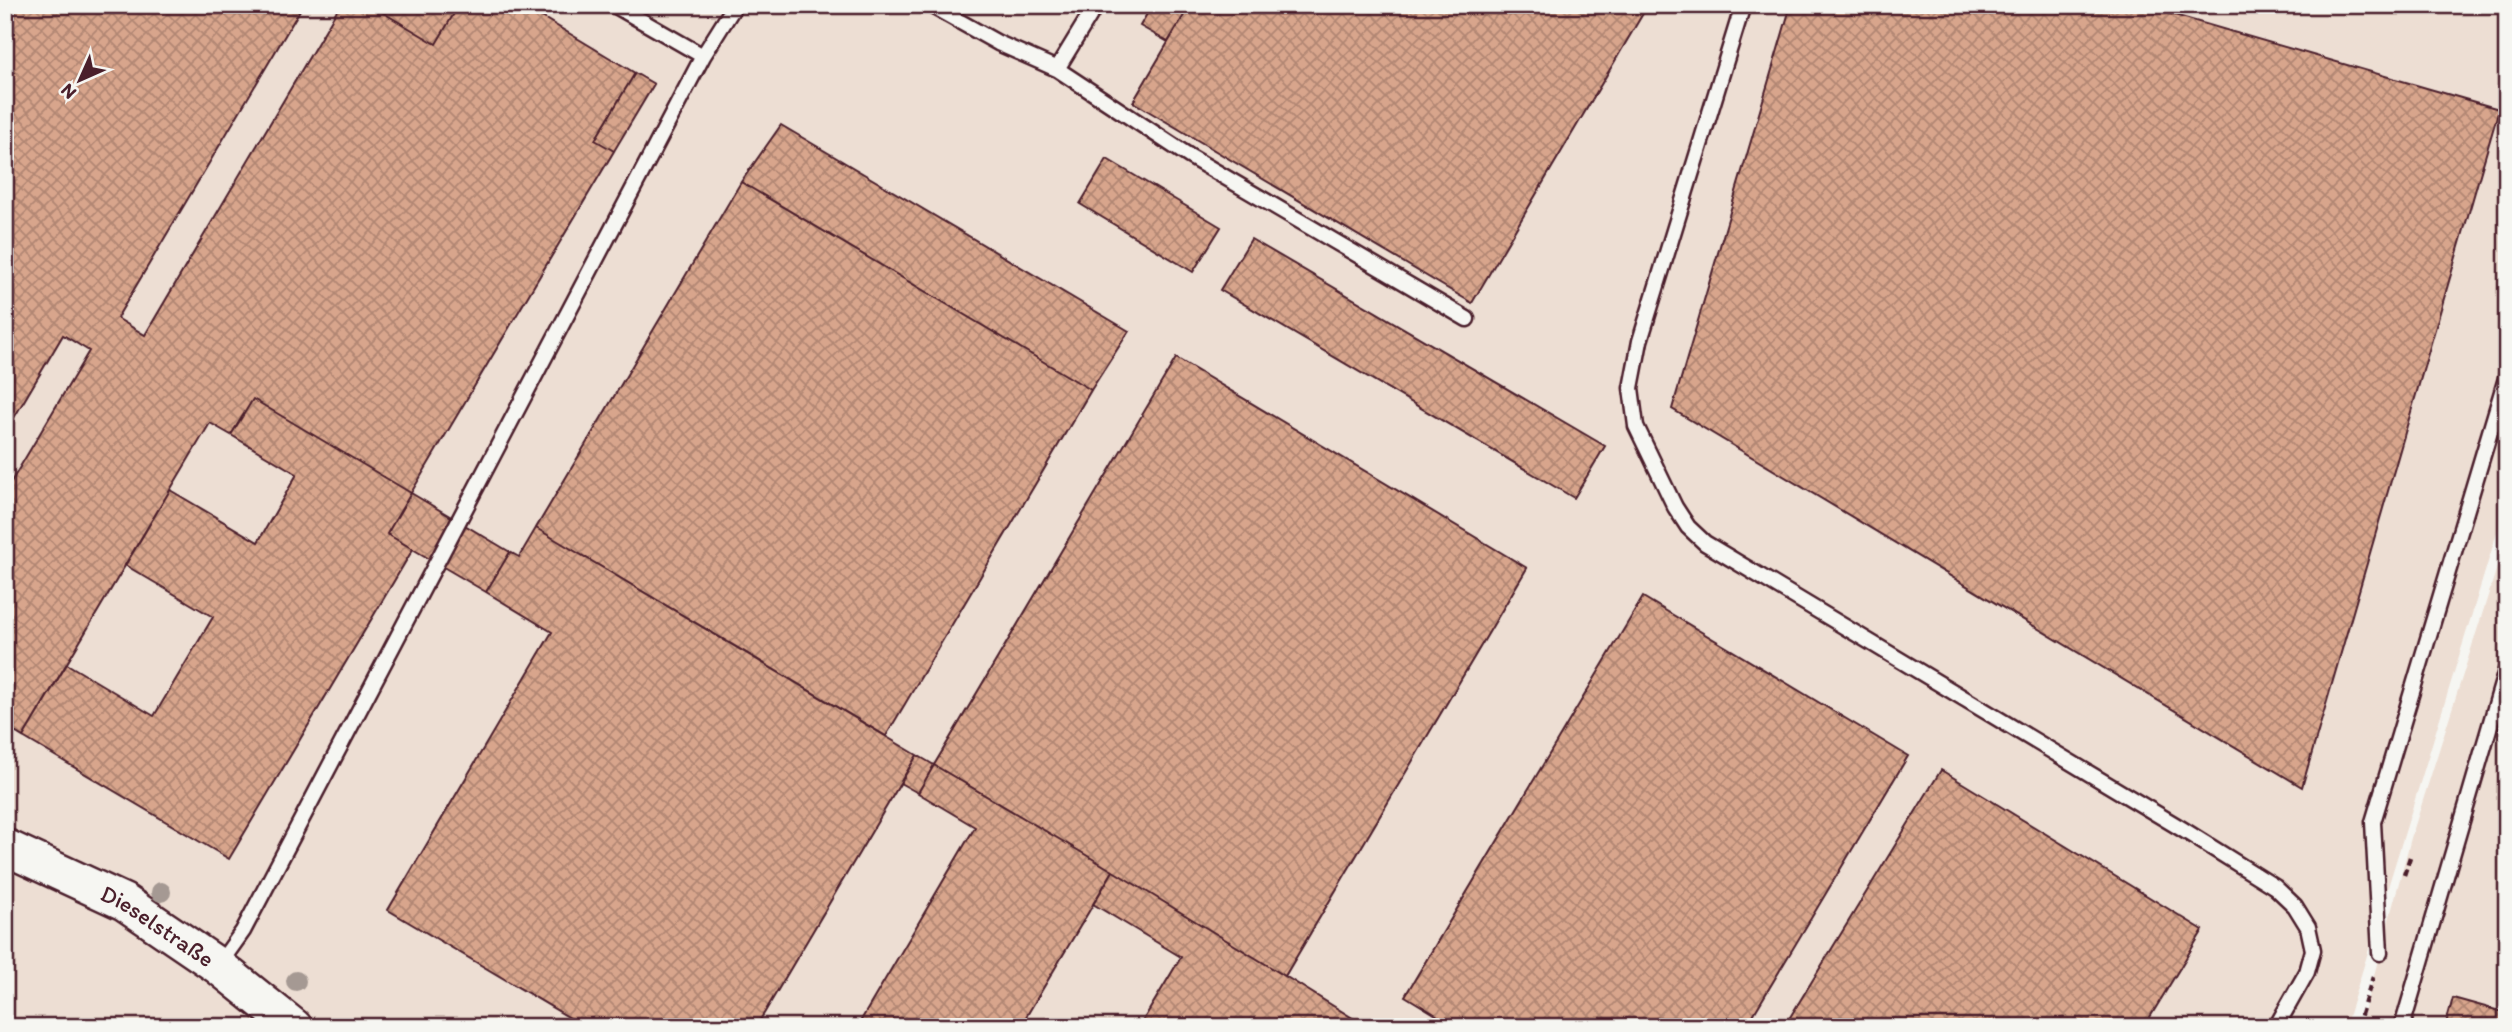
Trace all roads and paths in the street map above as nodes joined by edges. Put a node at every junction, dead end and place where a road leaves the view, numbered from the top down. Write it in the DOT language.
graph roads {
  1 [pos="614,5"];
  2 [pos="735,5"];
  3 [pos="930,5"];
  4 [pos="1096,5"];
  5 [pos="1743,5"];
  6 [pos="703,57"];
  7 [pos="1057,69"];
  8 [pos="1467,319"];
  9 [pos="2507,375"];
  10 [pos="2507,667"];
  11 [pos="5,847"];
  12 [pos="2380,953"];
  13 [pos="218,966"];
  14 [pos="294,1027"];
  15 [pos="2276,1027"];
  16 [pos="2402,1027"];
  1 -- 6 [label="lane"];
  2 -- 6 [label="lane"];
  3 -- 7 [label="lane"];
  4 -- 7 [label="lane"];
  5 -- 15 [label="lane"];
  6 -- 13 [label="lane"];
  7 -- 8 [label="lane"];
  9 -- 12 [label="lane"];
  10 -- 16 [label="lane"];
  11 -- 13 [label="street, Dieselstraße"];
  13 -- 14 [label="street, Dieselstraße"];
}
